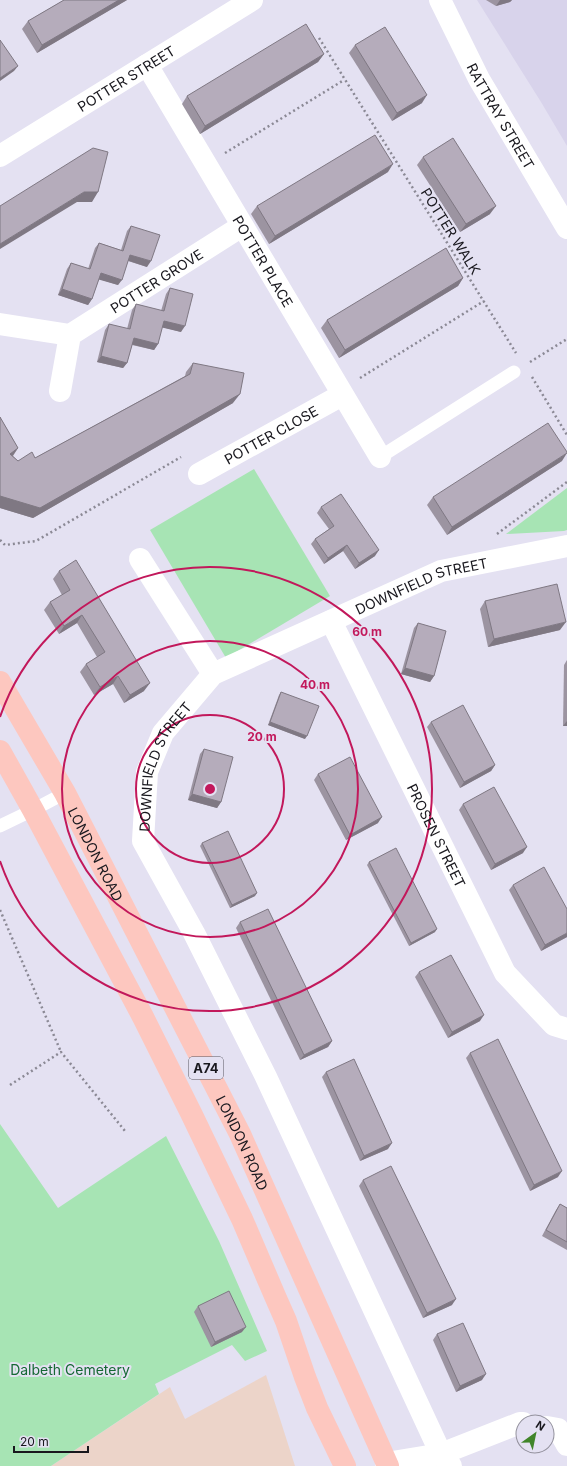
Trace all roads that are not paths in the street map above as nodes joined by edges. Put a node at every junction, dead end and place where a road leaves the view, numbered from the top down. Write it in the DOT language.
graph roads {
  1 [pos="252,0"];
  2 [pos="440,0"];
  3 [pos="147,65"];
  4 [pos="0,156"];
  5 [pos="242,226"];
  6 [pos="567,228"];
  7 [pos="0,324"];
  8 [pos="70,335"];
  9 [pos="519,369"];
  10 [pos="60,391"];
  11 [pos="341,392"];
  12 [pos="380,457"];
  13 [pos="199,474"];
  14 [pos="567,546"];
  15 [pos="140,559"];
  16 [pos="331,620"];
  17 [pos="213,674"];
  18 [pos="0,683"];
  19 [pos="0,751"];
  20 [pos="65,793"];
  21 [pos="33,810"];
  22 [pos="0,826"];
  23 [pos="567,1029"];
  24 [pos="272,1206"];
  25 [pos="242,1219"];
  26 [pos="515,1426"];
  27 [pos="555,1428"];
  28 [pos="567,1445"];
  29 [pos="446,1460"];
  30 [pos="387,1464"];
  31 [pos="345,1466"];
  1 -- 3 [label="street, POTTER STREET"];
  2 -- 6 [label="street, RATTRAY STREET"];
  3 -- 4 [label="street, POTTER STREET"];
  3 -- 5 [label="street, POTTER PLACE"];
  5 -- 8 [label="street, POTTER GROVE"];
  5 -- 11 [label="street, POTTER PLACE"];
  7 -- 8 [label="street"];
  8 -- 10 [label="street"];
  9 -- 12 [label="lane"];
  11 -- 12 [label="street, POTTER PLACE"];
  11 -- 13 [label="street, POTTER CLOSE"];
  14 -- 16 [label="street, DOWNFIELD STREET"];
  15 -- 17 [label="street"];
  16 -- 17 [label="street, DOWNFIELD STREET"];
  16 -- 23 [label="street, PROSEN STREET"];
  17 -- 29 [label="street, DOWNFIELD STREET"];
  18 -- 20 [label="main road, LONDON ROAD / A74"];
  19 -- 21 [label="main road, A74"];
  20 -- 21 [label="lane"];
  20 -- 24 [label="main road, LONDON ROAD / A74"];
  21 -- 22 [label="lane"];
  21 -- 25 [label="main road, A74"];
  24 -- 25 [label="main road"];
  24 -- 30 [label="main road, LONDON ROAD / A74"];
  25 -- 31 [label="main road, A74"];
  26 -- 29 [label="street"];
  27 -- 28 [label="street"];
  29 -- 30 [label="street"];
}
